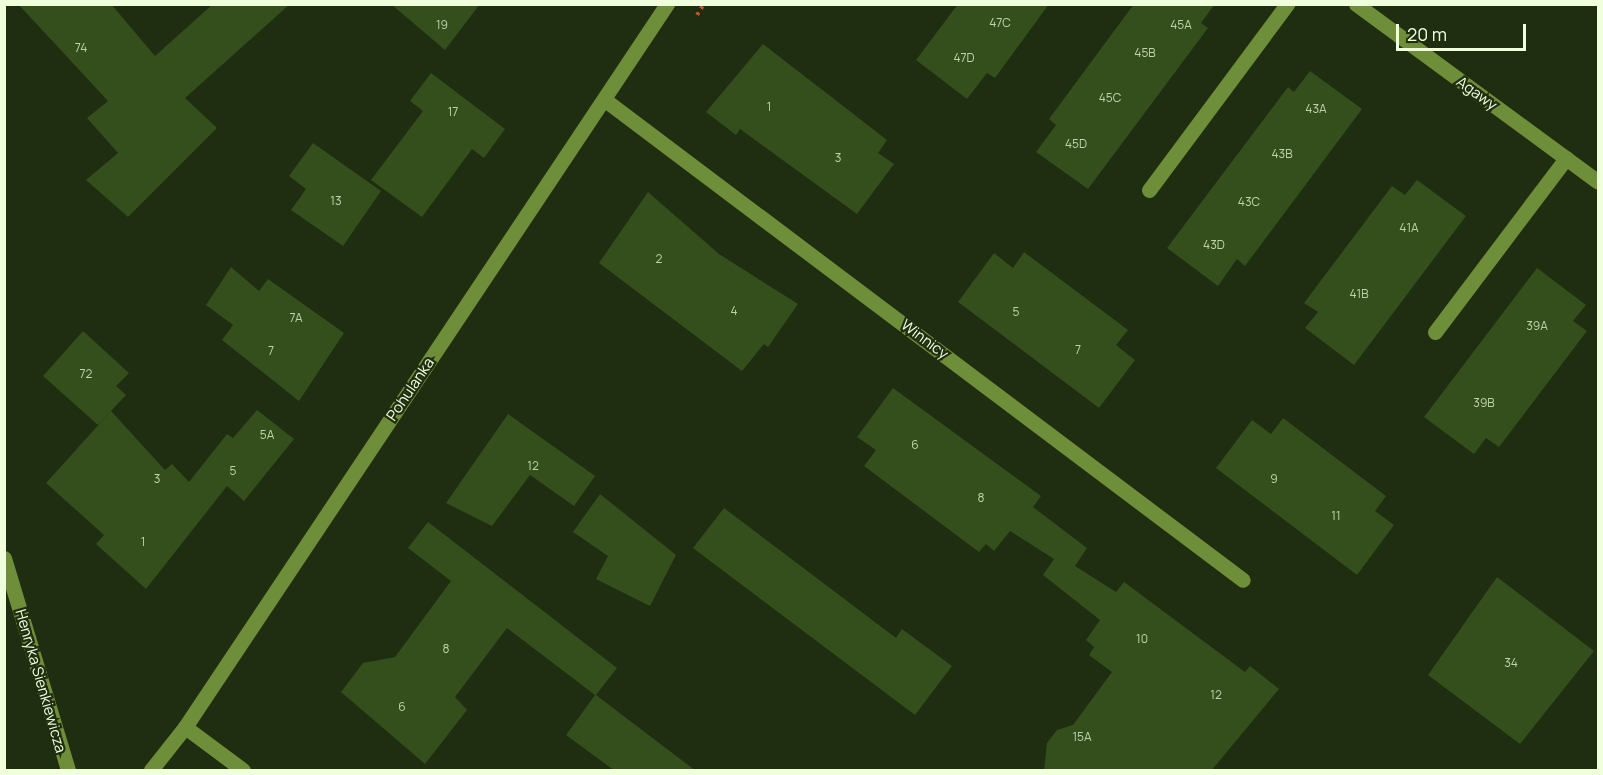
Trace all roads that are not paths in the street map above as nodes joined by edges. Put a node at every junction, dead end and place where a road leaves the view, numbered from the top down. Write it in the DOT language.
graph roads {
  1 [pos="667,4"];
  2 [pos="1287,4"];
  3 [pos="1356,4"];
  4 [pos="605,100"];
  5 [pos="1566,158"];
  6 [pos="1599,182"];
  7 [pos="1149,190"];
  8 [pos="1435,332"];
  9 [pos="4,558"];
  10 [pos="1243,580"];
  11 [pos="185,728"];
  12 [pos="68,771"];
  13 [pos="151,771"];
  14 [pos="243,771"];
  1 -- 4 [label="street, Pohulanka"];
  2 -- 7 [label="street"];
  3 -- 5 [label="street, Agawy"];
  4 -- 10 [label="street, Winnicy"];
  4 -- 11 [label="street, Pohulanka"];
  5 -- 6 [label="street, Agawy"];
  5 -- 8 [label="street"];
  9 -- 12 [label="street, Henryka Sienkiewicza"];
  11 -- 13 [label="street, Pohulanka"];
  11 -- 14 [label="street"];
}
